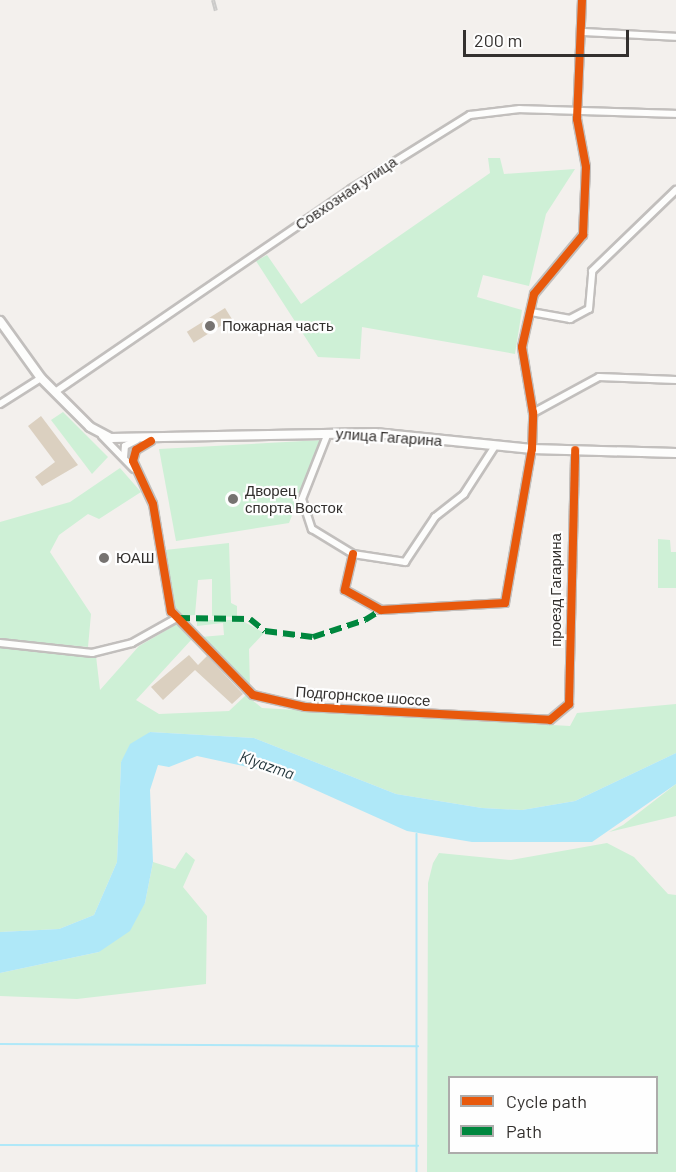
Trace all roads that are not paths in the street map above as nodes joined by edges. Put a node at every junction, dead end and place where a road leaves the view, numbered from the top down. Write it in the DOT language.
graph roads {
  1 [pos="582,0"];
  2 [pos="582,32"];
  3 [pos="676,37"];
  4 [pos="582,109"];
  5 [pos="676,114"];
  6 [pos="676,189"];
  7 [pos="531,312"];
  8 [pos="0,321"];
  9 [pos="41,378"];
  10 [pos="676,380"];
  11 [pos="55,392"];
  12 [pos="0,404"];
  13 [pos="533,413"];
  14 [pos="328,433"];
  15 [pos="102,436"];
  16 [pos="137,440"];
  17 [pos="151,441"];
  18 [pos="495,446"];
  19 [pos="532,449"];
  20 [pos="575,450"];
  21 [pos="676,453"];
  22 [pos="124,457"];
  23 [pos="141,476"];
  24 [pos="353,554"];
  25 [pos="177,618"];
  26 [pos="0,643"];
  27 [pos="550,720"];
  1 -- 2 [label="street"];
  2 -- 3 [label="street"];
  2 -- 4 [label="street"];
  4 -- 5 [label="street, Совхозная улица"];
  4 -- 7 [label="street"];
  4 -- 11 [label="street, Совхозная улица"];
  6 -- 7 [label="street"];
  7 -- 13 [label="street"];
  8 -- 9 [label="main road"];
  9 -- 11 [label="main road"];
  9 -- 12 [label="street"];
  10 -- 13 [label="street"];
  11 -- 15 [label="main road"];
  13 -- 19 [label="street"];
  14 -- 17 [label="main road, улица Гагарина"];
  14 -- 18 [label="main road, улица Гагарина"];
  14 -- 24 [label="street"];
  15 -- 16 [label="main road, улица Гагарина"];
  15 -- 22 [label="street"];
  16 -- 17 [label="main road, улица Гагарина"];
  16 -- 22 [label="street"];
  17 -- 23 [label="street"];
  18 -- 19 [label="main road, улица Гагарина"];
  18 -- 24 [label="street"];
  19 -- 20 [label="main road, улица Гагарина"];
  19 -- 24 [label="street"];
  20 -- 21 [label="main road, улица Гагарина"];
  20 -- 27 [label="street, проезд Гагарина"];
  22 -- 23 [label="street"];
  23 -- 25 [label="street, Подгорнское шоссе"];
  25 -- 26 [label="street"];
  25 -- 27 [label="street, Подгорнское шоссе"];
}
